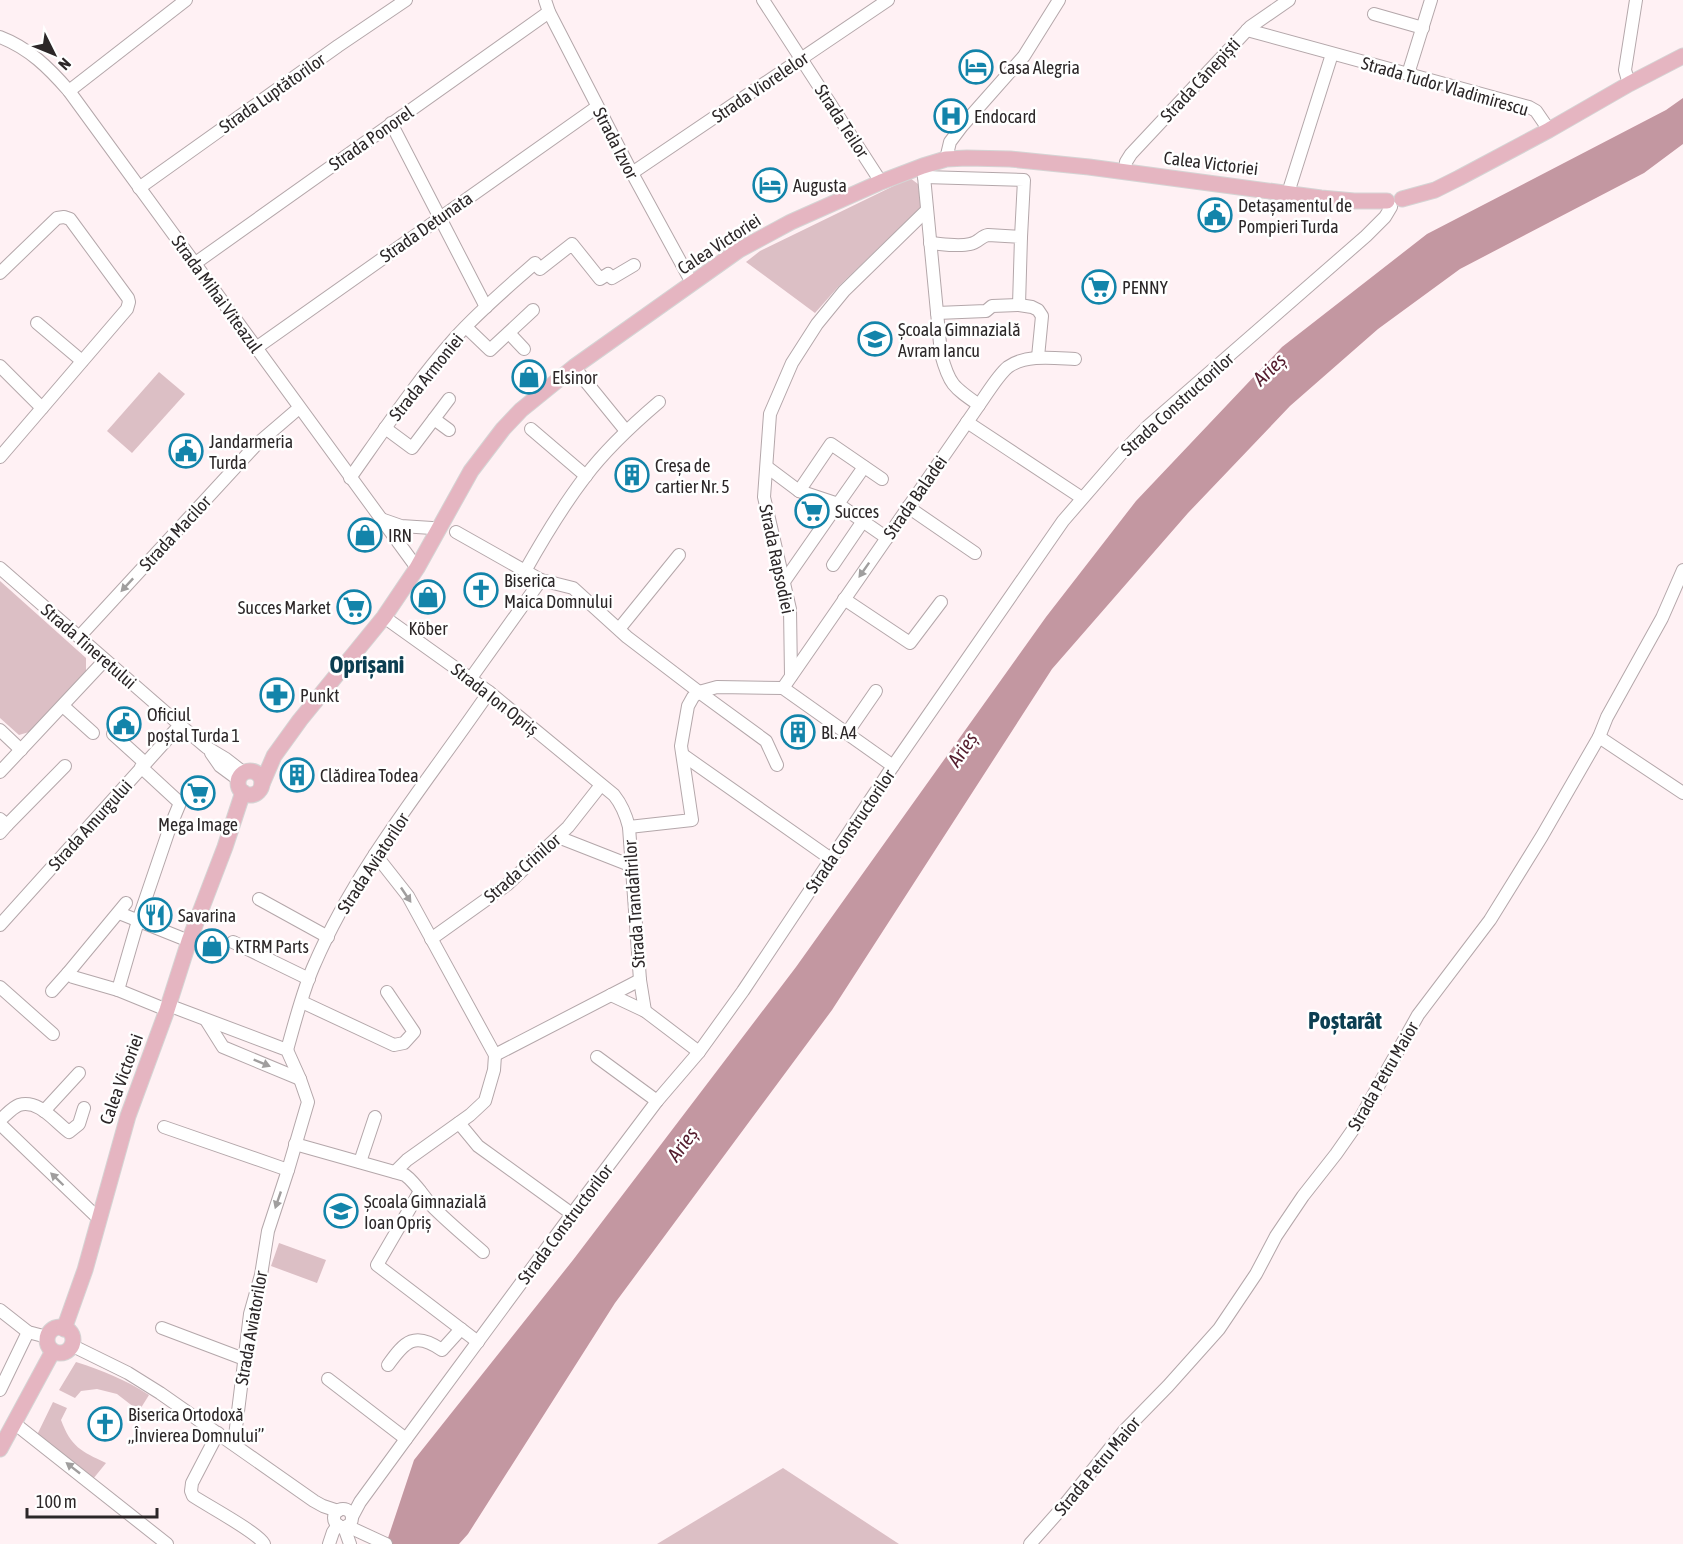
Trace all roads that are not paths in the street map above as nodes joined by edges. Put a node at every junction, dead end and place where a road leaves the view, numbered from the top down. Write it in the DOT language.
graph roads {
  1 [pos="186,0"];
  2 [pos="406,0"];
  3 [pos="763,0"];
  4 [pos="888,0"];
  5 [pos="1059,0"];
  6 [pos="1289,0"];
  7 [pos="1431,0"];
  8 [pos="1636,0"];
  9 [pos="547,6"];
  10 [pos="1374,14"];
  11 [pos="1422,28"];
  12 [pos="1247,30"];
  13 [pos="0,38"];
  14 [pos="1332,54"];
  15 [pos="1683,56"];
  16 [pos="801,58"];
  17 [pos="1408,74"];
  18 [pos="1629,84"];
  19 [pos="69,91"];
  20 [pos="597,107"];
  21 [pos="391,123"];
  22 [pos="1549,130"];
  23 [pos="946,159"];
  24 [pos="924,171"];
  25 [pos="1125,172"];
  26 [pos="632,173"];
  27 [pos="881,182"];
  28 [pos="139,188"];
  29 [pos="1288,193"];
  30 [pos="1393,202"];
  31 [pos="927,210"];
  32 [pos="440,217"];
  33 [pos="1021,237"];
  34 [pos="930,243"];
  35 [pos="194,264"];
  36 [pos="634,265"];
  37 [pos="0,273"];
  38 [pos="692,284"];
  39 [pos="1019,305"];
  40 [pos="486,307"];
  41 [pos="533,310"];
  42 [pos="937,313"];
  43 [pos="37,323"];
  44 [pos="466,327"];
  45 [pos="509,333"];
  46 [pos="256,348"];
  47 [pos="524,349"];
  48 [pos="1038,357"];
  49 [pos="1075,359"];
  50 [pos="82,361"];
  51 [pos="0,366"];
  52 [pos="574,367"];
  53 [pos="449,399"];
  54 [pos="659,402"];
  55 [pos="979,405"];
  56 [pos="42,408"];
  57 [pos="299,408"];
  58 [pos="434,418"];
  59 [pos="967,422"];
  60 [pos="385,428"];
  61 [pos="531,429"];
  62 [pos="449,430"];
  63 [pos="626,431"];
  64 [pos="0,435"];
  65 [pos="11,444"];
  66 [pos="0,457"];
  67 [pos="767,467"];
  68 [pos="864,467"];
  69 [pos="585,476"];
  70 [pos="350,478"];
  71 [pos="882,479"];
  72 [pos="799,491"];
  73 [pos="1082,498"];
  74 [pos="838,504"];
  75 [pos="908,507"];
  76 [pos="381,520"];
  77 [pos="863,522"];
  78 [pos="438,530"];
  79 [pos="456,532"];
  80 [pos="887,538"];
  81 [pos="975,553"];
  82 [pos="679,555"];
  83 [pos="833,565"];
  84 [pos="0,568"];
  85 [pos="417,568"];
  86 [pos="1683,570"];
  87 [pos="525,571"];
  88 [pos="541,580"];
  89 [pos="783,583"];
  90 [pos="844,599"];
  91 [pos="941,602"];
  92 [pos="384,617"];
  93 [pos="619,629"];
  94 [pos="80,637"];
  95 [pos="105,660"];
  96 [pos="791,676"];
  97 [pos="471,678"];
  98 [pos="783,688"];
  99 [pos="876,691"];
  100 [pos="489,692"];
  101 [pos="699,692"];
  102 [pos="63,706"];
  103 [pos="180,725"];
  104 [pos="0,730"];
  105 [pos="93,733"];
  106 [pos="847,733"];
  107 [pos="113,734"];
  108 [pos="1599,737"];
  109 [pos="21,750"];
  110 [pos="683,755"];
  111 [pos="143,765"];
  112 [pos="777,765"];
  113 [pos="65,766"];
  114 [pos="893,766"];
  115 [pos="0,772"];
  116 [pos="250,782"];
  117 [pos="601,785"];
  118 [pos="1683,793"];
  119 [pos="2,826"];
  120 [pos="629,827"];
  121 [pos="558,837"];
  122 [pos="375,854"];
  123 [pos="831,859"];
  124 [pos="632,866"];
  125 [pos="259,899"];
  126 [pos="126,903"];
  127 [pos="118,913"];
  128 [pos="138,921"];
  129 [pos="0,925"];
  130 [pos="328,937"];
  131 [pos="431,939"];
  132 [pos="189,941"];
  133 [pos="233,942"];
  134 [pos="68,973"];
  135 [pos="309,979"];
  136 [pos="640,980"];
  137 [pos="0,987"];
  138 [pos="118,990"];
  139 [pos="52,991"];
  140 [pos="387,992"];
  141 [pos="611,995"];
  142 [pos="302,1002"];
  143 [pos="168,1008"];
  144 [pos="645,1011"];
  145 [pos="206,1020"];
  146 [pos="54,1034"];
  147 [pos="287,1050"];
  148 [pos="699,1052"];
  149 [pos="495,1054"];
  150 [pos="597,1057"];
  151 [pos="79,1073"];
  152 [pos="300,1078"];
  153 [pos="657,1101"];
  154 [pos="84,1108"];
  155 [pos="44,1111"];
  156 [pos="375,1116"];
  157 [pos="0,1122"];
  158 [pos="459,1123"];
  159 [pos="164,1127"];
  160 [pos="295,1144"];
  161 [pos="360,1162"];
  162 [pos="288,1170"];
  163 [pos="395,1172"];
  164 [pos="420,1191"];
  165 [pos="572,1214"];
  166 [pos="99,1219"];
  167 [pos="483,1252"];
  168 [pos="0,1310"];
  169 [pos="162,1328"];
  170 [pos="64,1329"];
  171 [pos="461,1329"];
  172 [pos="28,1332"];
  173 [pos="478,1342"];
  174 [pos="50,1344"];
  175 [pos="71,1345"];
  176 [pos="244,1359"];
  177 [pos="388,1365"];
  178 [pos="328,1379"];
  179 [pos="0,1390"];
  180 [pos="14,1423"];
  181 [pos="218,1433"];
  182 [pos="406,1438"];
  183 [pos="234,1444"];
  184 [pos="0,1449"];
  185 [pos="343,1519"];
  186 [pos="328,1542"];
  187 [pos="167,1544"];
  188 [pos="264,1544"];
  189 [pos="350,1544"];
  190 [pos="386,1544"];
  191 [pos="1030,1544"];
  1 -- 19 [label="street"];
  2 -- 28 [label="street, Strada Luptătorilor"];
  3 -- 16 [label="street, Strada Teilor"];
  4 -- 16 [label="street, Strada Viorelelor"];
  5 -- 23 [label="street"];
  6 -- 12 [label="street, Strada Cânepiști"];
  7 -- 11 [label="street"];
  8 -- 18 [label="street"];
  9 -- 20 [label="street, Strada Izvor"];
  9 -- 21 [label="street, Strada Ponorel"];
  10 -- 11 [label="street"];
  11 -- 17 [label="street"];
  12 -- 14 [label="street, Strada Tudor Vladimirescu"];
  12 -- 25 [label="street, Strada Cânepiști"];
  13 -- 19 [label="street, Strada Mihai Viteazul"];
  14 -- 17 [label="street, Strada Tudor Vladimirescu"];
  14 -- 29 [label="street"];
  15 -- 18 [label="main road, Calea Victoriei"];
  16 -- 26 [label="street, Strada Viorelelor"];
  16 -- 27 [label="street, Strada Teilor"];
  17 -- 22 [label="street, Strada Tudor Vladimirescu"];
  18 -- 22 [label="main road, Calea Victoriei"];
  19 -- 28 [label="street, Strada Mihai Viteazul"];
  20 -- 26 [label="street, Strada Izvor"];
  20 -- 32 [label="street, Strada Detunata"];
  21 -- 32 [label="street"];
  21 -- 35 [label="street, Strada Ponorel"];
  22 -- 30 [label="main road, Calea Victoriei"];
  23 -- 24 [label="main road, Calea Victoriei"];
  23 -- 25 [label="main road, Calea Victoriei"];
  24 -- 27 [label="main road, Calea Victoriei"];
  24 -- 31 [label="street"];
  24 -- 33 [label="street"];
  25 -- 29 [label="main road, Calea Victoriei"];
  26 -- 38 [label="street, Strada Izvor"];
  27 -- 38 [label="main road, Calea Victoriei"];
  28 -- 35 [label="street, Strada Mihai Viteazul"];
  29 -- 30 [label="main road, Calea Victoriei"];
  30 -- 73 [label="street, Strada Constructorilor"];
  31 -- 34 [label="street"];
  31 -- 67 [label="street, Strada Rapsodiei"];
  32 -- 40 [label="street"];
  32 -- 46 [label="street, Strada Detunata"];
  33 -- 34 [label="street"];
  33 -- 39 [label="street"];
  34 -- 42 [label="street"];
  35 -- 46 [label="street, Strada Mihai Viteazul"];
  36 -- 40 [label="street, Strada Armoniei"];
  37 -- 50 [label="street"];
  38 -- 52 [label="main road, Calea Victoriei"];
  39 -- 42 [label="street"];
  39 -- 48 [label="street"];
  40 -- 44 [label="street, Strada Armoniei"];
  41 -- 45 [label="street, Strada Armoniei"];
  42 -- 55 [label="street"];
  43 -- 50 [label="street"];
  44 -- 45 [label="street, Strada Armoniei"];
  44 -- 60 [label="street, Strada Armoniei"];
  45 -- 47 [label="street"];
  46 -- 57 [label="street, Strada Mihai Viteazul"];
  48 -- 49 [label="street"];
  48 -- 55 [label="street, Strada Baladei"];
  50 -- 56 [label="street"];
  51 -- 56 [label="street"];
  52 -- 63 [label="street"];
  52 -- 78 [label="main road, Calea Victoriei"];
  53 -- 58 [label="street, Strada Armoniei"];
  54 -- 63 [label="street"];
  55 -- 59 [label="street, Strada Baladei"];
  56 -- 65 [label="street"];
  57 -- 70 [label="street, Strada Mihai Viteazul"];
  57 -- 94 [label="street, Strada Macilor, one-way"];
  58 -- 60 [label="street, Strada Armoniei"];
  58 -- 62 [label="street, Strada Armoniei"];
  59 -- 73 [label="street"];
  59 -- 75 [label="street, Strada Baladei"];
  60 -- 70 [label="street, Strada Armoniei"];
  61 -- 69 [label="street"];
  63 -- 69 [label="street"];
  64 -- 65 [label="street"];
  65 -- 66 [label="street"];
  67 -- 72 [label="street"];
  67 -- 89 [label="street, Strada Rapsodiei"];
  68 -- 71 [label="street"];
  68 -- 72 [label="street"];
  68 -- 74 [label="street"];
  69 -- 87 [label="street"];
  70 -- 76 [label="street, Strada Mihai Viteazul"];
  72 -- 74 [label="street"];
  73 -- 114 [label="street, Strada Constructorilor"];
  74 -- 77 [label="street"];
  74 -- 89 [label="street"];
  75 -- 80 [label="street, Strada Baladei"];
  75 -- 81 [label="street"];
  76 -- 78 [label="street"];
  76 -- 85 [label="street, Strada Mihai Viteazul"];
  77 -- 80 [label="street"];
  77 -- 83 [label="street"];
  78 -- 85 [label="main road, Calea Victoriei"];
  79 -- 87 [label="street"];
  80 -- 90 [label="street, Strada Baladei, one-way"];
  82 -- 93 [label="street"];
  84 -- 94 [label="street, Strada Tineretului"];
  85 -- 92 [label="main road, Calea Victoriei"];
  86 -- 108 [label="street, Strada Petru Maior"];
  87 -- 88 [label="street"];
  88 -- 93 [label="street"];
  88 -- 97 [label="street"];
  89 -- 96 [label="street, Strada Rapsodiei"];
  90 -- 91 [label="street"];
  90 -- 96 [label="street, Strada Baladei"];
  92 -- 97 [label="street, Strada Ion Opriș"];
  92 -- 116 [label="main road, Calea Victoriei"];
  93 -- 101 [label="street"];
  94 -- 95 [label="street, Strada Tineretului"];
  95 -- 102 [label="street"];
  95 -- 103 [label="street, Strada Tineretului"];
  96 -- 98 [label="street, Strada Baladei"];
  97 -- 100 [label="street, Strada Ion Opriș"];
  98 -- 101 [label="street"];
  98 -- 106 [label="street"];
  99 -- 106 [label="street"];
  100 -- 117 [label="street, Strada Ion Opriș"];
  100 -- 122 [label="street, Strada Aviatorilor"];
  101 -- 110 [label="street"];
  101 -- 112 [label="street"];
  102 -- 105 [label="street"];
  102 -- 109 [label="street"];
  103 -- 111 [label="street, Strada Amurgului"];
  103 -- 116 [label="street, Strada Tineretului"];
  104 -- 109 [label="street"];
  106 -- 114 [label="street"];
  107 -- 111 [label="street"];
  108 -- 118 [label="street"];
  108 -- 191 [label="street, Strada Petru Maior"];
  109 -- 115 [label="street"];
  110 -- 120 [label="street, Strada Trandafirilor"];
  110 -- 123 [label="street"];
  111 -- 128 [label="street"];
  111 -- 129 [label="street, Strada Amurgului"];
  113 -- 119 [label="street"];
  114 -- 123 [label="street, Strada Constructorilor"];
  116 -- 132 [label="main road, Calea Victoriei"];
  117 -- 120 [label="street, Strada Trandafirilor"];
  117 -- 121 [label="street, Strada Crinilor"];
  120 -- 124 [label="street, Strada Trandafirilor"];
  121 -- 124 [label="street"];
  121 -- 131 [label="street, Strada Crinilor"];
  122 -- 130 [label="street, Strada Aviatorilor"];
  122 -- 131 [label="street, one-way"];
  123 -- 148 [label="street, Strada Constructorilor"];
  124 -- 136 [label="street, Strada Trandafirilor"];
  125 -- 130 [label="street"];
  126 -- 127 [label="street"];
  127 -- 128 [label="street"];
  127 -- 134 [label="street"];
  128 -- 132 [label="street"];
  128 -- 138 [label="street"];
  130 -- 135 [label="street, Strada Aviatorilor"];
  131 -- 149 [label="street"];
  132 -- 143 [label="main road, Calea Victoriei"];
  133 -- 135 [label="street"];
  134 -- 138 [label="street"];
  134 -- 139 [label="street"];
  135 -- 142 [label="street, Strada Aviatorilor"];
  136 -- 141 [label="street, Strada Trandafirilor"];
  136 -- 144 [label="street, Strada Trandafirilor"];
  137 -- 146 [label="street"];
  138 -- 143 [label="street"];
  140 -- 142 [label="street"];
  141 -- 144 [label="street"];
  141 -- 149 [label="street, Strada Trandafirilor"];
  142 -- 147 [label="street, Strada Aviatorilor"];
  143 -- 145 [label="street"];
  143 -- 166 [label="main road, Calea Victoriei"];
  144 -- 148 [label="street"];
  145 -- 147 [label="street"];
  145 -- 152 [label="street, one-way"];
  147 -- 152 [label="street, Strada Aviatorilor"];
  148 -- 153 [label="street, Strada Constructorilor"];
  149 -- 158 [label="street"];
  150 -- 153 [label="street"];
  151 -- 155 [label="street"];
  152 -- 160 [label="street, Strada Aviatorilor"];
  153 -- 165 [label="street, Strada Constructorilor"];
  154 -- 155 [label="street"];
  155 -- 157 [label="street"];
  156 -- 161 [label="street"];
  166 -- 157 [label="street, one-way"];
  158 -- 163 [label="street"];
  158 -- 165 [label="street"];
  159 -- 162 [label="street"];
  160 -- 161 [label="street"];
  160 -- 162 [label="street, Strada Aviatorilor"];
  161 -- 163 [label="street"];
  162 -- 176 [label="street, Strada Aviatorilor, one-way"];
  163 -- 164 [label="street"];
  164 -- 167 [label="street"];
  164 -- 171 [label="street"];
  165 -- 173 [label="street, Strada Constructorilor"];
  166 -- 170 [label="main road, Calea Victoriei"];
  168 -- 172 [label="street"];
  169 -- 176 [label="street"];
  170 -- 174 [label="main road"];
  170 -- 175 [label="main road"];
  171 -- 173 [label="street"];
  171 -- 177 [label="street"];
  172 -- 174 [label="street"];
  172 -- 179 [label="street"];
  173 -- 182 [label="street, Strada Constructorilor"];
  174 -- 175 [label="main road"];
  174 -- 180 [label="main road"];
  175 -- 181 [label="street"];
  176 -- 183 [label="street, Strada Aviatorilor"];
  178 -- 182 [label="street"];
  180 -- 184 [label="main road"];
  187 -- 180 [label="street, one-way"];
  181 -- 183 [label="street"];
  181 -- 188 [label="street"];
  182 -- 185 [label="street, Strada Constructorilor"];
  183 -- 185 [label="street"];
  185 -- 186 [label="street"];
  185 -- 189 [label="street"];
  185 -- 190 [label="street"];
}
